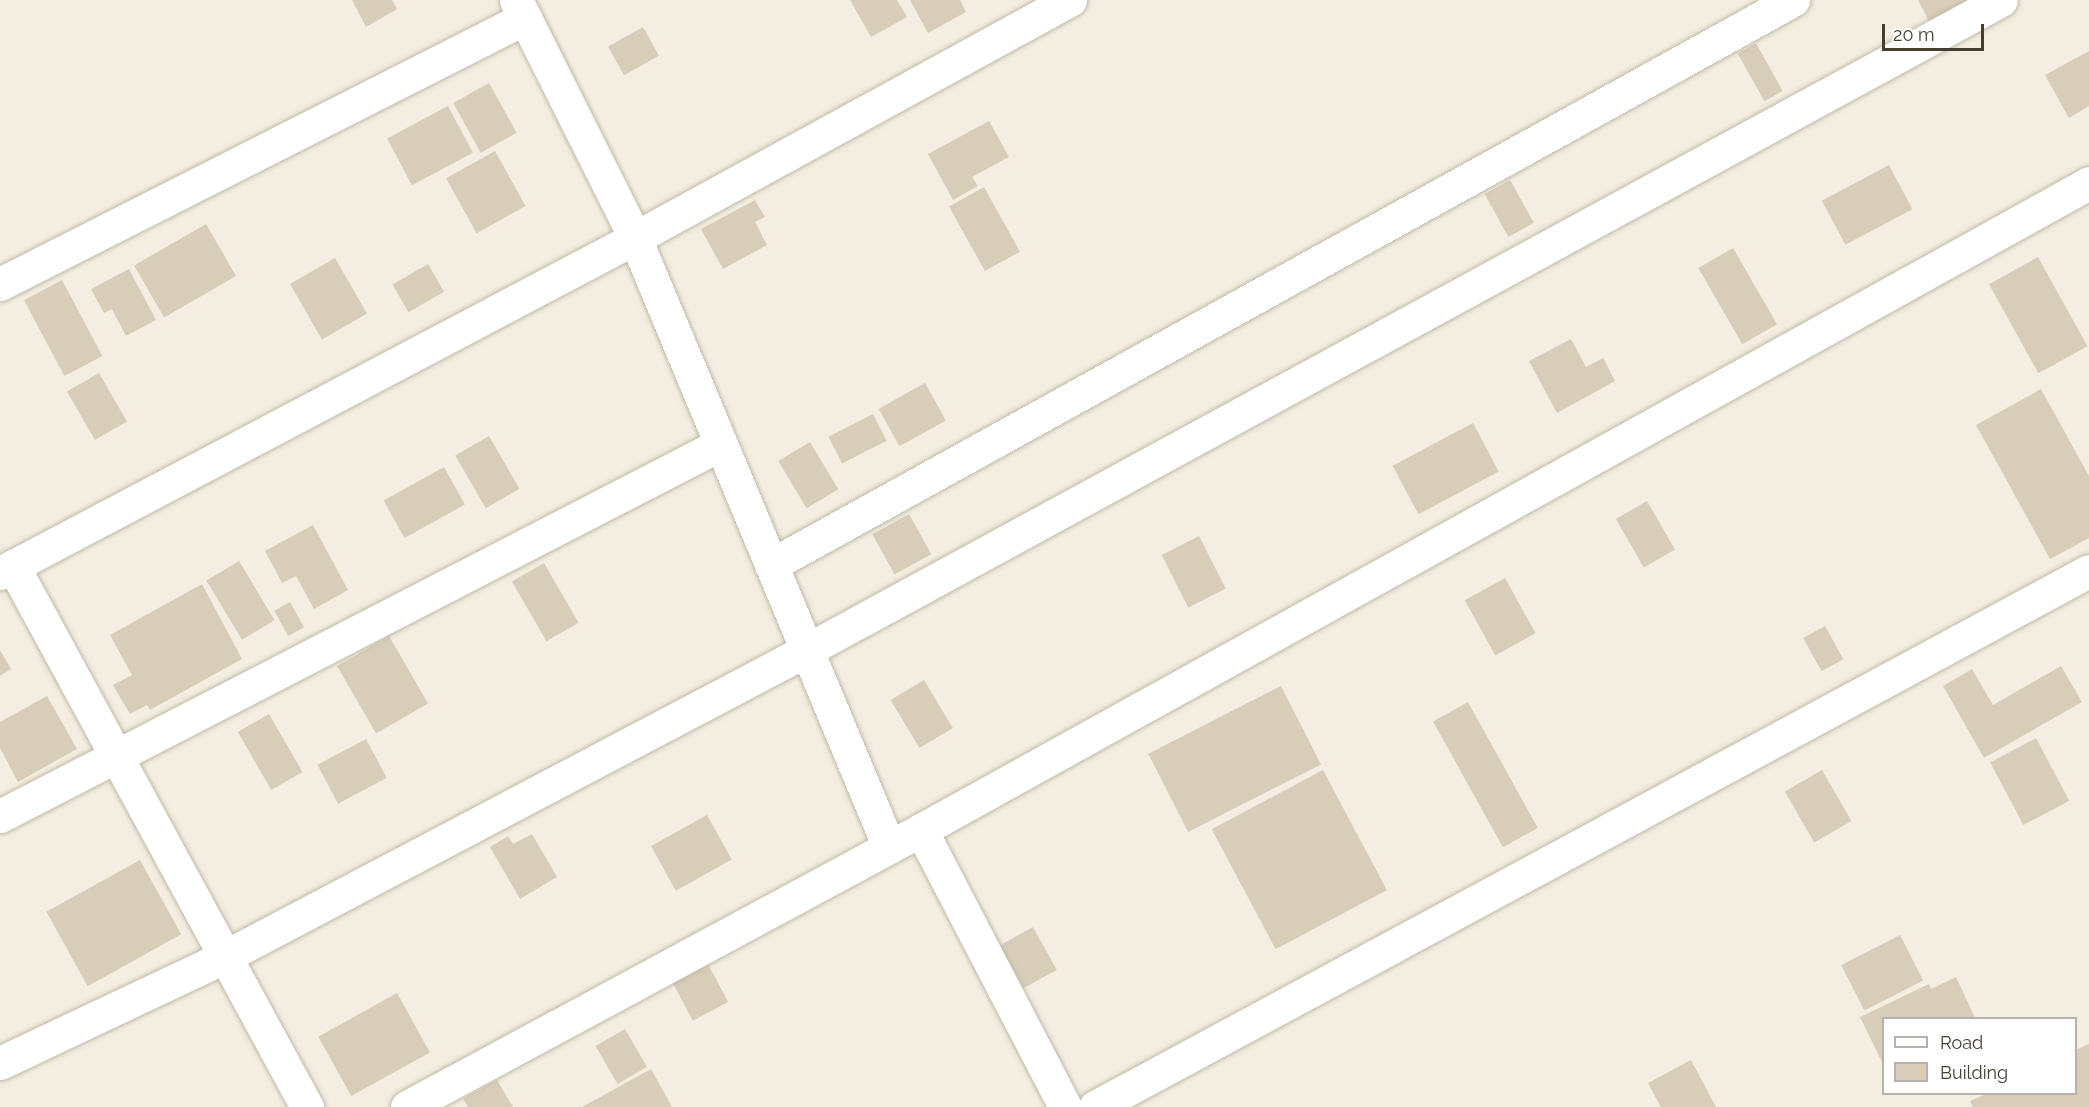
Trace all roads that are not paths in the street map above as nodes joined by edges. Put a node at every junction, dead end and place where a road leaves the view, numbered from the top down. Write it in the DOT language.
graph roads {
  1 [pos="1070,0"];
  2 [pos="1793,0"];
  3 [pos="2001,0"];
  4 [pos="520,9"];
  5 [pos="2089,183"];
  6 [pos="635,238"];
  7 [pos="0,284"];
  8 [pos="721,444"];
  9 [pos="771,565"];
  10 [pos="7,569"];
  11 [pos="2089,571"];
  12 [pos="807,650"];
  13 [pos="118,755"];
  14 [pos="0,816"];
  15 [pos="921,830"];
  16 [pos="889,847"];
  17 [pos="226,956"];
  18 [pos="0,1063"];
  19 [pos="307,1107"];
  20 [pos="407,1107"];
  21 [pos="1065,1107"];
  22 [pos="1095,1107"];
  1 -- 6 [label="street"];
  2 -- 9 [label="street"];
  3 -- 12 [label="street"];
  4 -- 6 [label="street"];
  4 -- 7 [label="street"];
  5 -- 15 [label="street"];
  6 -- 8 [label="street"];
  6 -- 10 [label="street"];
  8 -- 9 [label="street"];
  8 -- 13 [label="street"];
  9 -- 12 [label="street"];
  10 -- 13 [label="street"];
  11 -- 22 [label="street"];
  12 -- 16 [label="street"];
  12 -- 17 [label="street"];
  13 -- 14 [label="street"];
  13 -- 17 [label="street"];
  15 -- 16 [label="street"];
  15 -- 21 [label="street"];
  16 -- 20 [label="street"];
  17 -- 18 [label="street"];
  17 -- 19 [label="street"];
}
